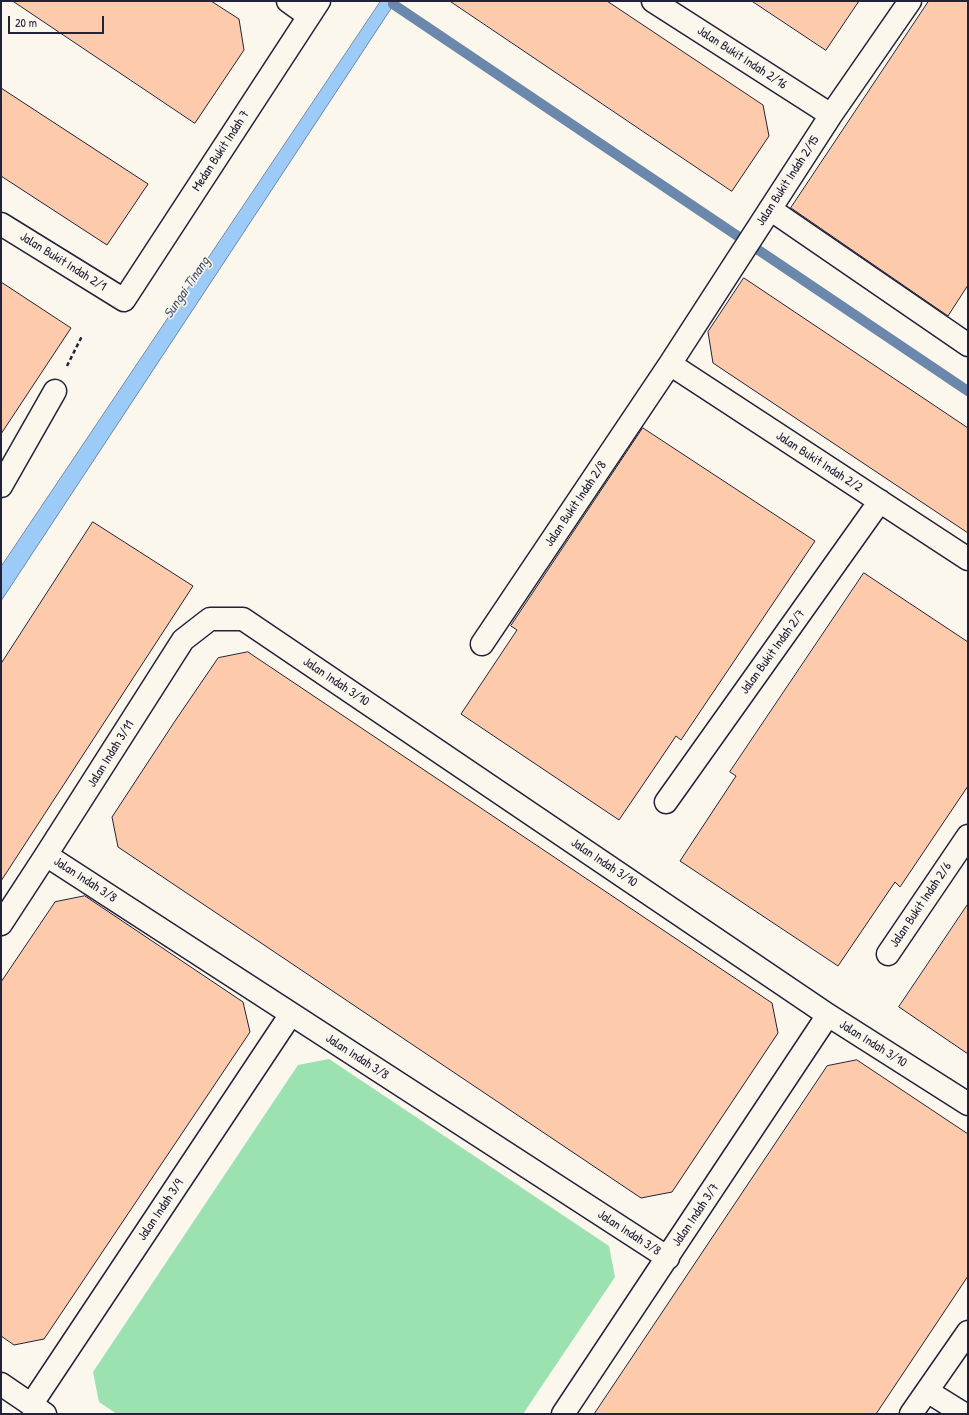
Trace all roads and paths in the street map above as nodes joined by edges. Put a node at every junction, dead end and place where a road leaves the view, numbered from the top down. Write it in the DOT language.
graph roads {
  1 [pos="288,1"];
  2 [pos="653,1"];
  3 [pos="910,1"];
  4 [pos="314,8"];
  5 [pos="831,115"];
  6 [pos="770,209"];
  7 [pos="1,224"];
  8 [pos="124,300"];
  9 [pos="82,336"];
  10 [pos="968,345"];
  11 [pos="670,364"];
  12 [pos="55,391"];
  13 [pos="1,486"];
  14 [pos="880,501"];
  15 [pos="968,559"];
  16 [pos="243,619"];
  17 [pos="482,644"];
  18 [pos="666,802"];
  19 [pos="968,836"];
  20 [pos="46,855"];
  21 [pos="1,924"];
  22 [pos="888,954"];
  23 [pos="292,1014"];
  24 [pos="828,1015"];
  25 [pos="968,1104"];
  26 [pos="668,1258"];
  27 [pos="968,1332"];
  28 [pos="1,1384"];
  29 [pos="927,1391"];
  30 [pos="38,1409"];
  31 [pos="564,1414"];
  32 [pos="911,1414"];
  33 [pos="964,1414"];
  1 -- 4 [label="street"];
  2 -- 5 [label="street, Jalan Bukit Indah 2/16"];
  3 -- 5 [label="street, Jalan Bukit Indah 2/15"];
  4 -- 8 [label="street, Medan Bukit Indah 7"];
  5 -- 6 [label="street, Jalan Bukit Indah 2/15"];
  6 -- 10 [label="street"];
  6 -- 11 [label="street, Jalan Bukit Indah 2/15"];
  7 -- 8 [label="street, Jalan Bukit Indah 2/1"];
  9 -- 12 [label="path"];
  11 -- 14 [label="street, Jalan Bukit Indah 2/2"];
  11 -- 17 [label="street, Jalan Bukit Indah 2/8"];
  12 -- 13 [label="street"];
  14 -- 15 [label="street, Jalan Bukit Indah 2/2"];
  14 -- 18 [label="street, Jalan Bukit Indah 2/7"];
  16 -- 20 [label="street, Jalan Indah 3/11"];
  16 -- 24 [label="street, Jalan Indah 3/10"];
  19 -- 22 [label="street, Jalan Bukit Indah 2/6"];
  20 -- 21 [label="street, Jalan Indah 3/11"];
  20 -- 23 [label="street, Jalan Indah 3/8"];
  23 -- 26 [label="street, Jalan Indah 3/8"];
  23 -- 30 [label="street, Jalan Indah 3/9"];
  24 -- 25 [label="street, Jalan Indah 3/10"];
  24 -- 26 [label="street, Jalan Indah 3/7"];
  26 -- 31 [label="street, Jalan Indah 3/7"];
  27 -- 29 [label="street"];
  28 -- 30 [label="street"];
  29 -- 32 [label="street"];
  29 -- 33 [label="street"];
}
